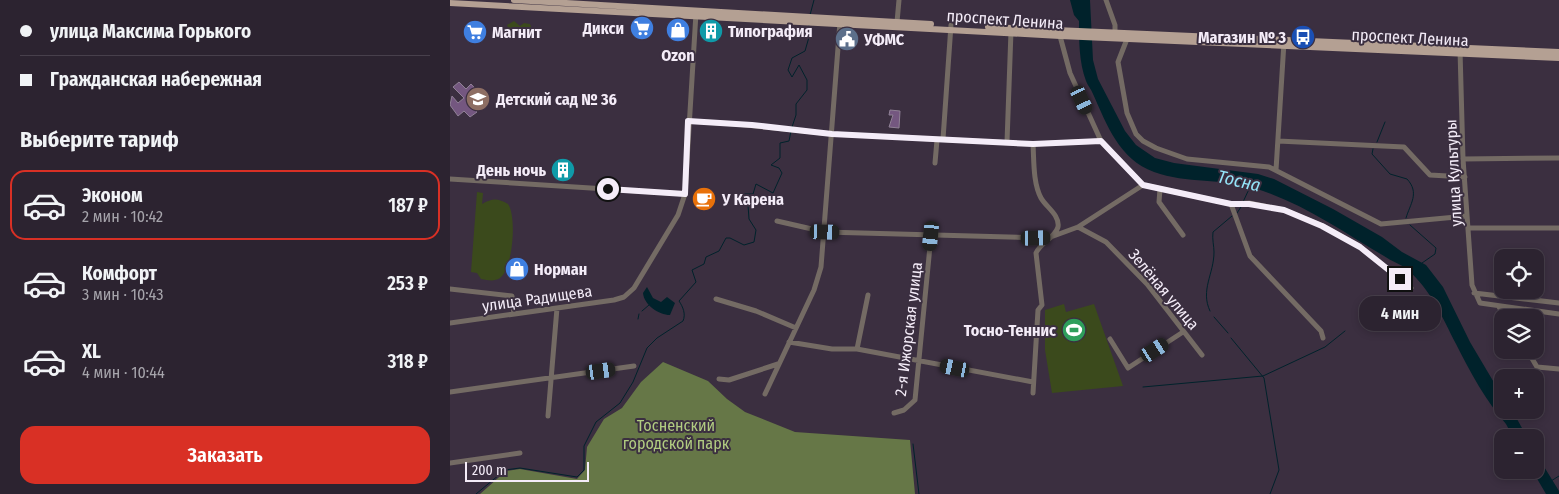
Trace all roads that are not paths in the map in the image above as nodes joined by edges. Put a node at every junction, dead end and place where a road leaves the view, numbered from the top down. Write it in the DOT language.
graph roads {
  1 [pos="514,0"];
  2 [pos="899,0"];
  3 [pos="1106,0"];
  4 [pos="450,3"];
  5 [pos="584,5"];
  6 [pos="696,13"];
  7 [pos="840,21"];
  8 [pos="897,22"];
  9 [pos="950,27"];
  10 [pos="1011,31"];
  11 [pos="1064,35"];
  12 [pos="1115,36"];
  13 [pos="1127,39"];
  14 [pos="1284,42"];
  15 [pos="1460,50"];
  16 [pos="1559,52"];
  17 [pos="1559,58"];
  18 [pos="688,121"];
  19 [pos="832,134"];
  20 [pos="940,139"];
  21 [pos="1101,141"];
  22 [pos="1278,141"];
  23 [pos="1007,142"];
  24 [pos="1033,144"];
  25 [pos="1559,158"];
  26 [pos="1463,159"];
  27 [pos="935,163"];
  28 [pos="1276,170"];
  29 [pos="1464,177"];
  30 [pos="450,179"];
  31 [pos="1143,185"];
  32 [pos="1160,189"];
  33 [pos="685,194"];
  34 [pos="1231,204"];
  35 [pos="1467,216"];
  36 [pos="777,221"];
  37 [pos="1078,227"];
  38 [pos="1468,228"];
  39 [pos="1559,228"];
  40 [pos="825,232"];
  41 [pos="1183,235"];
  42 [pos="931,236"];
  43 [pos="1048,238"];
  44 [pos="1411,288"];
  45 [pos="450,289"];
  46 [pos="868,295"];
  47 [pos="1475,295"];
  48 [pos="716,299"];
  49 [pos="1559,302"];
  50 [pos="1499,307"];
  51 [pos="557,308"];
  52 [pos="514,314"];
  53 [pos="1559,314"];
  54 [pos="450,323"];
  55 [pos="796,328"];
  56 [pos="1183,332"];
  57 [pos="1323,338"];
  58 [pos="1110,339"];
  59 [pos="789,342"];
  60 [pos="857,350"];
  61 [pos="1202,355"];
  62 [pos="1532,359"];
  63 [pos="920,361"];
  64 [pos="778,364"];
  65 [pos="634,366"];
  66 [pos="1559,369"];
  67 [pos="552,378"];
  68 [pos="719,379"];
  69 [pos="1033,382"];
  70 [pos="450,392"];
  71 [pos="1033,393"];
  72 [pos="765,394"];
  73 [pos="894,413"];
  74 [pos="548,416"];
  75 [pos="520,453"];
  76 [pos="450,463"];
  1 -- 5 [label="main road, проспект Ленина"];
  2 -- 8 [label="street"];
  3 -- 12 [label="street"];
  4 -- 5 [label="main road, проспект Ленина"];
  5 -- 6 [label="main road, проспект Ленина"];
  6 -- 7 [label="main road, проспект Ленина"];
  6 -- 18 [label="street"];
  7 -- 8 [label="main road, проспект Ленина"];
  7 -- 9 [label="main road, проспект Ленина"];
  7 -- 19 [label="street"];
  8 -- 9 [label="main road, проспект Ленина"];
  9 -- 10 [label="main road, проспект Ленина"];
  9 -- 20 [label="street"];
  10 -- 11 [label="main road, проспект Ленина"];
  10 -- 23 [label="street"];
  11 -- 12 [label="main road, проспект Ленина"];
  11 -- 21 [label="street"];
  12 -- 13 [label="main road, проспект Ленина"];
  12 -- 14 [label="main road, проспект Ленина"];
  13 -- 14 [label="main road, проспект Ленина"];
  13 -- 28 [label="street"];
  14 -- 15 [label="main road, проспект Ленина"];
  14 -- 22 [label="street"];
  15 -- 16 [label="main road, проспект Ленина"];
  15 -- 17 [label="main road, проспект Ленина"];
  15 -- 26 [label="street, улица Культуры"];
  18 -- 19 [label="street"];
  18 -- 33 [label="street"];
  19 -- 20 [label="street"];
  19 -- 40 [label="street"];
  20 -- 23 [label="street"];
  20 -- 27 [label="street"];
  21 -- 24 [label="street"];
  21 -- 31 [label="street"];
  22 -- 28 [label="street"];
  22 -- 29 [label="street"];
  23 -- 24 [label="street"];
  24 -- 43 [label="street"];
  25 -- 26 [label="street"];
  26 -- 29 [label="street, улица Культуры"];
  28 -- 35 [label="street"];
  29 -- 35 [label="street, улица Культуры"];
  30 -- 33 [label="street"];
  31 -- 32 [label="street"];
  31 -- 37 [label="street"];
  32 -- 34 [label="street"];
  32 -- 41 [label="street"];
  33 -- 51 [label="street, улица Радищева"];
  34 -- 44 [label="street"];
  34 -- 57 [label="street"];
  35 -- 38 [label="street, улица Культуры"];
  36 -- 40 [label="street"];
  37 -- 43 [label="street"];
  37 -- 56 [label="street, Зелёная улица"];
  38 -- 39 [label="street"];
  38 -- 47 [label="street, улица Культуры"];
  40 -- 42 [label="street"];
  40 -- 55 [label="street"];
  42 -- 43 [label="street"];
  42 -- 63 [label="street, 2-я Ижорская улица"];
  43 -- 69 [label="street"];
  45 -- 52 [label="street"];
  46 -- 60 [label="street"];
  47 -- 49 [label="street"];
  47 -- 50 [label="street"];
  48 -- 55 [label="street"];
  50 -- 53 [label="street"];
  51 -- 52 [label="street, улица Радищева"];
  51 -- 67 [label="street"];
  52 -- 54 [label="street, улица Радищева"];
  55 -- 59 [label="street"];
  56 -- 58 [label="street"];
  56 -- 61 [label="street, Зелёная улица"];
  59 -- 60 [label="street"];
  59 -- 64 [label="street"];
  60 -- 63 [label="street"];
  62 -- 66 [label="street"];
  63 -- 69 [label="street"];
  63 -- 73 [label="street, 2-я Ижорская улица"];
  64 -- 68 [label="street"];
  64 -- 72 [label="street"];
  65 -- 67 [label="street"];
  67 -- 70 [label="street"];
  67 -- 74 [label="street"];
  69 -- 71 [label="street"];
  75 -- 76 [label="street"];
}
